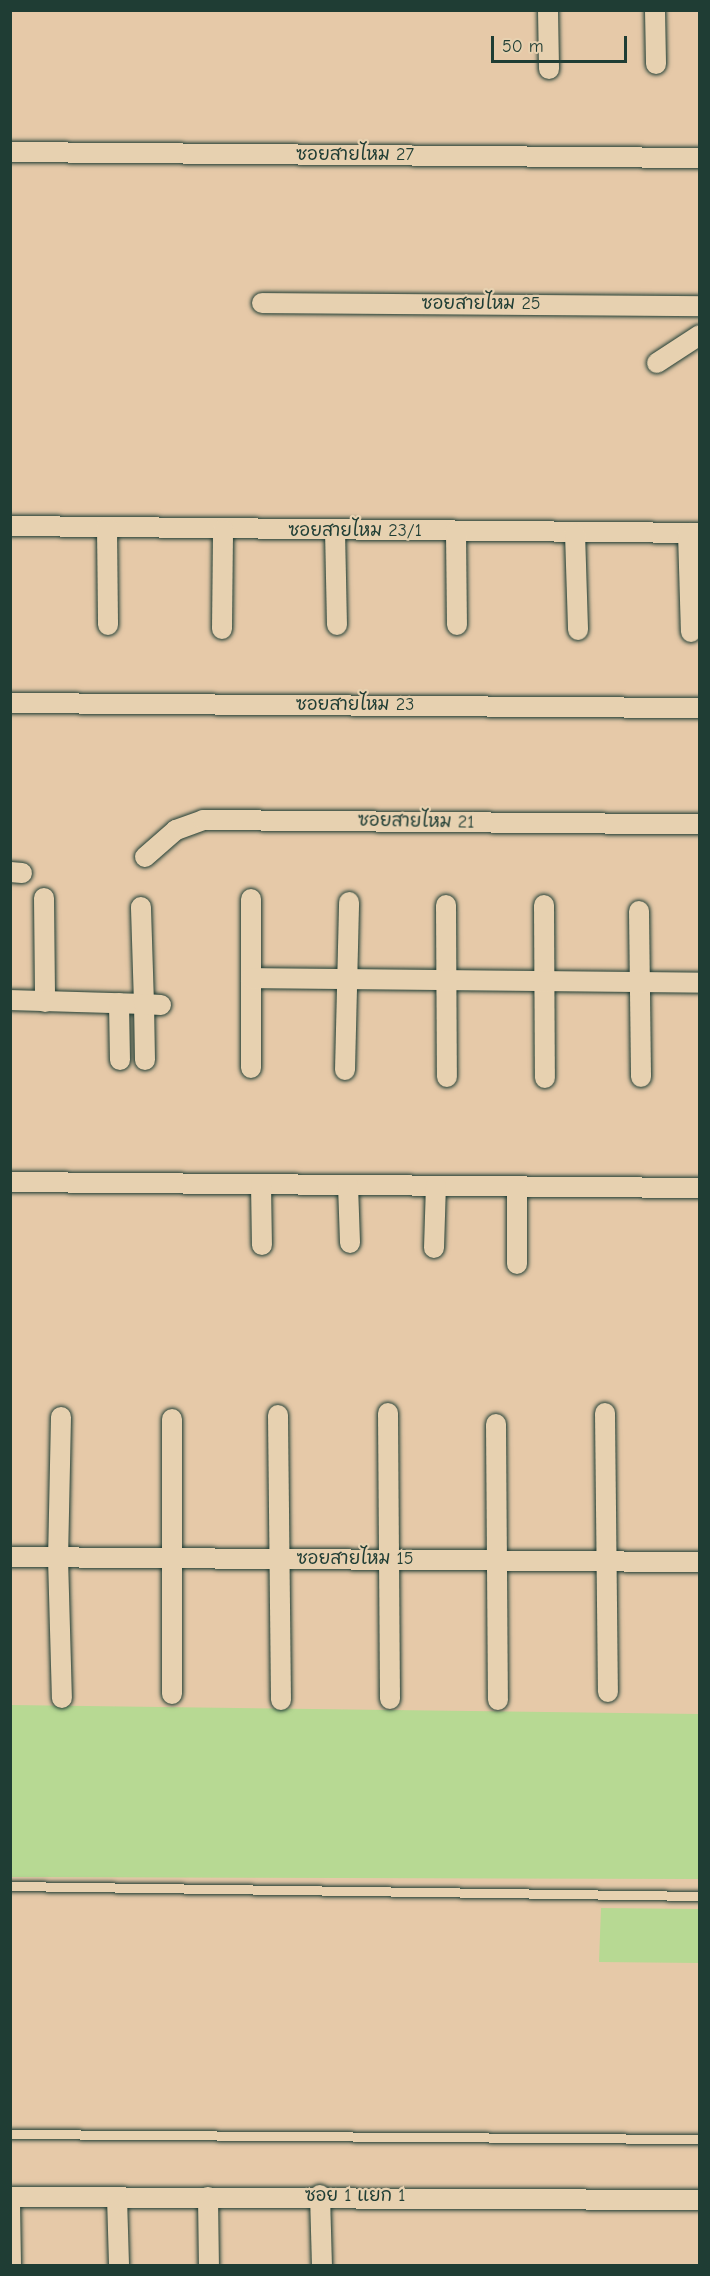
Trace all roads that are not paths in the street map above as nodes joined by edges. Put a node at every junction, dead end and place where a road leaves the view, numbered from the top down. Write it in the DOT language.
graph roads {
  1 [pos="548,10"];
  2 [pos="655,10"];
  3 [pos="656,64"];
  4 [pos="549,69"];
  5 [pos="10,152"];
  6 [pos="699,158"];
  7 [pos="262,303"];
  8 [pos="699,306"];
  9 [pos="699,335"];
  10 [pos="657,363"];
  11 [pos="10,526"];
  12 [pos="107,527"];
  13 [pos="223,530"];
  14 [pos="335,531"];
  15 [pos="456,532"];
  16 [pos="575,533"];
  17 [pos="694,533"];
  18 [pos="108,625"];
  19 [pos="457,625"];
  20 [pos="337,626"];
  21 [pos="222,629"];
  22 [pos="578,630"];
  23 [pos="691,632"];
  24 [pos="10,703"];
  25 [pos="699,708"];
  26 [pos="699,824"];
  27 [pos="145,857"];
  28 [pos="44,898"];
  29 [pos="251,899"];
  30 [pos="349,902"];
  31 [pos="446,905"];
  32 [pos="544,905"];
  33 [pos="141,907"];
  34 [pos="639,911"];
  35 [pos="251,978"];
  36 [pos="348,979"];
  37 [pos="448,980"];
  38 [pos="544,981"];
  39 [pos="642,982"];
  40 [pos="699,983"];
  41 [pos="10,1000"];
  42 [pos="45,1002"];
  43 [pos="119,1003"];
  44 [pos="152,1004"];
  45 [pos="120,1060"];
  46 [pos="145,1060"];
  47 [pos="251,1068"];
  48 [pos="345,1070"];
  49 [pos="447,1077"];
  50 [pos="640,1077"];
  51 [pos="545,1078"];
  52 [pos="10,1182"];
  53 [pos="261,1184"];
  54 [pos="348,1185"];
  55 [pos="436,1186"];
  56 [pos="517,1188"];
  57 [pos="699,1188"];
  58 [pos="350,1243"];
  59 [pos="262,1245"];
  60 [pos="434,1248"];
  61 [pos="517,1264"];
  62 [pos="388,1413"];
  63 [pos="605,1413"];
  64 [pos="278,1415"];
  65 [pos="61,1417"];
  66 [pos="172,1419"];
  67 [pos="496,1424"];
  68 [pos="10,1557"];
  69 [pos="58,1558"];
  70 [pos="170,1558"];
  71 [pos="279,1559"];
  72 [pos="388,1560"];
  73 [pos="497,1560"];
  74 [pos="607,1561"];
  75 [pos="699,1562"];
  76 [pos="608,1692"];
  77 [pos="172,1694"];
  78 [pos="62,1698"];
  79 [pos="390,1699"];
  80 [pos="281,1700"];
  81 [pos="498,1700"];
  82 [pos="10,1886"];
  83 [pos="699,1896"];
  84 [pos="10,2134"];
  85 [pos="699,2139"];
  86 [pos="320,2195"];
  87 [pos="10,2197"];
  88 [pos="117,2197"];
  89 [pos="208,2197"];
  90 [pos="699,2200"];
  91 [pos="10,2202"];
  92 [pos="11,2265"];
  93 [pos="118,2265"];
  94 [pos="209,2265"];
  95 [pos="322,2265"];
  1 -- 4 [label="street"];
  2 -- 3 [label="street"];
  5 -- 6 [label="street, ซอยสายไหม 27"];
  7 -- 8 [label="street, ซอยสายไหม 25"];
  9 -- 10 [label="street"];
  11 -- 12 [label="street, ซอยสายไหม 23/1"];
  12 -- 13 [label="street, ซอยสายไหม 23/1"];
  12 -- 18 [label="street"];
  13 -- 14 [label="street, ซอยสายไหม 23/1"];
  13 -- 21 [label="street"];
  14 -- 15 [label="street, ซอยสายไหม 23/1"];
  14 -- 20 [label="street"];
  15 -- 16 [label="street, ซอยสายไหม 23/1"];
  15 -- 19 [label="street"];
  16 -- 17 [label="street, ซอยสายไหม 23/1"];
  16 -- 22 [label="street"];
  17 -- 23 [label="street"];
  24 -- 25 [label="street, ซอยสายไหม 23"];
  26 -- 27 [label="street, ซอยสายไหม 21"];
  28 -- 42 [label="street"];
  29 -- 35 [label="street"];
  30 -- 36 [label="street"];
  31 -- 37 [label="street"];
  32 -- 38 [label="street"];
  33 -- 44 [label="street"];
  34 -- 39 [label="street"];
  35 -- 36 [label="street"];
  35 -- 47 [label="street"];
  36 -- 37 [label="street"];
  36 -- 48 [label="street"];
  37 -- 38 [label="street"];
  37 -- 49 [label="street"];
  38 -- 39 [label="street"];
  38 -- 51 [label="street"];
  39 -- 40 [label="street"];
  39 -- 50 [label="street"];
  41 -- 42 [label="street"];
  42 -- 43 [label="street"];
  43 -- 44 [label="street"];
  43 -- 45 [label="street"];
  44 -- 46 [label="street"];
  52 -- 53 [label="street"];
  53 -- 54 [label="street"];
  53 -- 59 [label="street"];
  54 -- 55 [label="street"];
  54 -- 58 [label="street"];
  55 -- 56 [label="street"];
  55 -- 60 [label="street"];
  56 -- 57 [label="street"];
  56 -- 61 [label="street"];
  62 -- 72 [label="street"];
  63 -- 74 [label="street"];
  64 -- 71 [label="street"];
  65 -- 69 [label="street"];
  66 -- 70 [label="street"];
  67 -- 73 [label="street"];
  68 -- 69 [label="street, ซอยสายไหม 15"];
  69 -- 70 [label="street, ซอยสายไหม 15"];
  69 -- 78 [label="street"];
  70 -- 71 [label="street, ซอยสายไหม 15"];
  70 -- 77 [label="street"];
  71 -- 72 [label="street, ซอยสายไหม 15"];
  71 -- 80 [label="street"];
  72 -- 73 [label="street, ซอยสายไหม 15"];
  72 -- 79 [label="street"];
  73 -- 74 [label="street, ซอยสายไหม 15"];
  73 -- 81 [label="street"];
  74 -- 75 [label="street, ซอยสายไหม 15"];
  74 -- 76 [label="street"];
  82 -- 83 [label="lane"];
  84 -- 85 [label="lane"];
  86 -- 89 [label="street, ซอย 1 แยก 1"];
  86 -- 90 [label="street, ซอย 1 แยก 1"];
  86 -- 95 [label="street"];
  87 -- 88 [label="street, ซอย 1 แยก 1"];
  88 -- 89 [label="street, ซอย 1 แยก 1"];
  88 -- 93 [label="street"];
  89 -- 94 [label="street"];
  91 -- 92 [label="street"];
}
